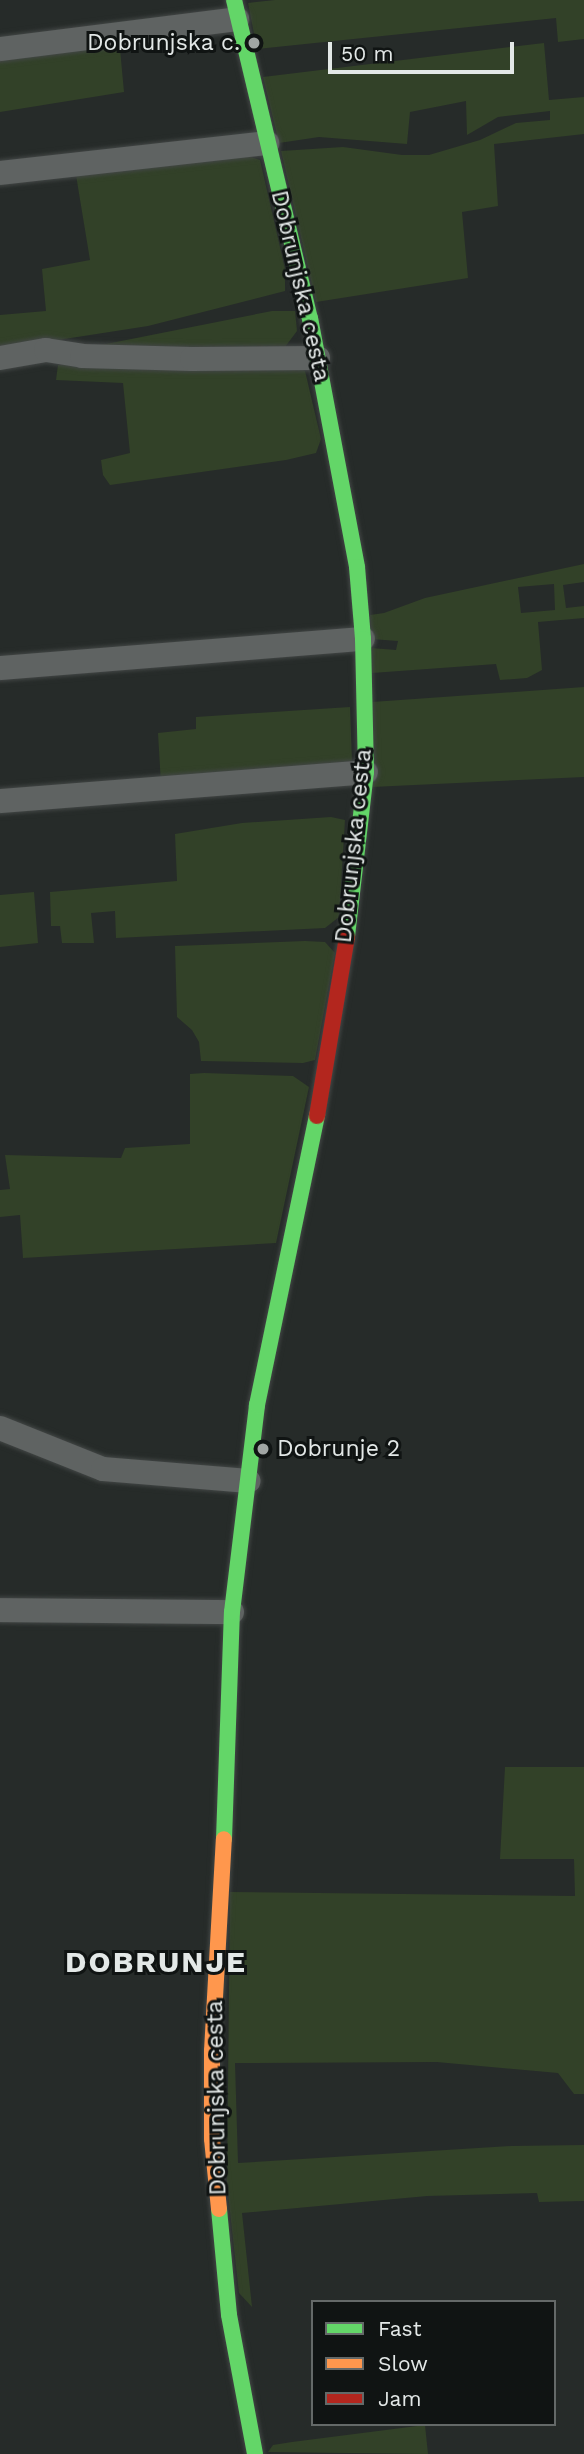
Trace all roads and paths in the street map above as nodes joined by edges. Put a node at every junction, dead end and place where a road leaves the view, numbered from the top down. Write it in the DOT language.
graph roads {
  1 [pos="236,9"];
  2 [pos="0,50"];
  3 [pos="267,144"];
  4 [pos="0,173"];
  5 [pos="0,358"];
  6 [pos="318,358"];
  7 [pos="363,639"];
  8 [pos="0,668"];
  9 [pos="366,772"];
  10 [pos="0,802"];
  11 [pos="0,1429"];
  12 [pos="249,1481"];
  13 [pos="0,1610"];
  14 [pos="232,1612"];
  15 [pos="255,2454"];
  1 -- 2 [label="street"];
  1 -- 3 [label="street, Dobrunjska cesta"];
  3 -- 4 [label="street"];
  3 -- 6 [label="street, Dobrunjska cesta"];
  5 -- 6 [label="street"];
  6 -- 7 [label="street, Dobrunjska cesta"];
  7 -- 8 [label="street"];
  7 -- 9 [label="street, Dobrunjska cesta"];
  9 -- 10 [label="street"];
  9 -- 12 [label="street, Dobrunjska cesta"];
  11 -- 12 [label="street"];
  12 -- 14 [label="street, Dobrunjska cesta"];
  13 -- 14 [label="street"];
  14 -- 15 [label="street, Dobrunjska cesta"];
}
